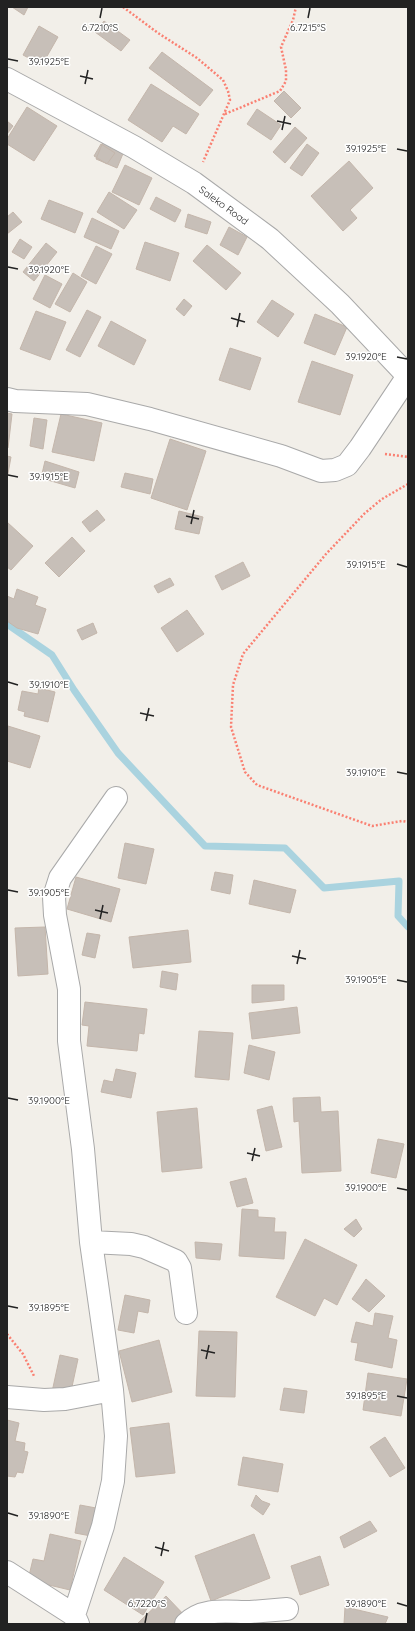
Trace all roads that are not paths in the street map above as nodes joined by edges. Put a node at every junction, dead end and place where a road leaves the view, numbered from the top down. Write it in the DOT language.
graph roads {
  1 [pos="7,79"];
  2 [pos="408,376"];
  3 [pos="7,399"];
  4 [pos="116,798"];
  5 [pos="91,1242"];
  6 [pos="186,1313"];
  7 [pos="112,1390"];
  8 [pos="7,1397"];
  9 [pos="7,1572"];
  10 [pos="287,1609"];
  11 [pos="76,1619"];
  12 [pos="186,1624"];
  1 -- 2 [label="street, Saleko Road"];
  2 -- 3 [label="street"];
  4 -- 5 [label="street"];
  5 -- 6 [label="street"];
  5 -- 7 [label="street"];
  7 -- 8 [label="street"];
  7 -- 11 [label="street"];
  9 -- 11 [label="street"];
  10 -- 12 [label="street"];
}
